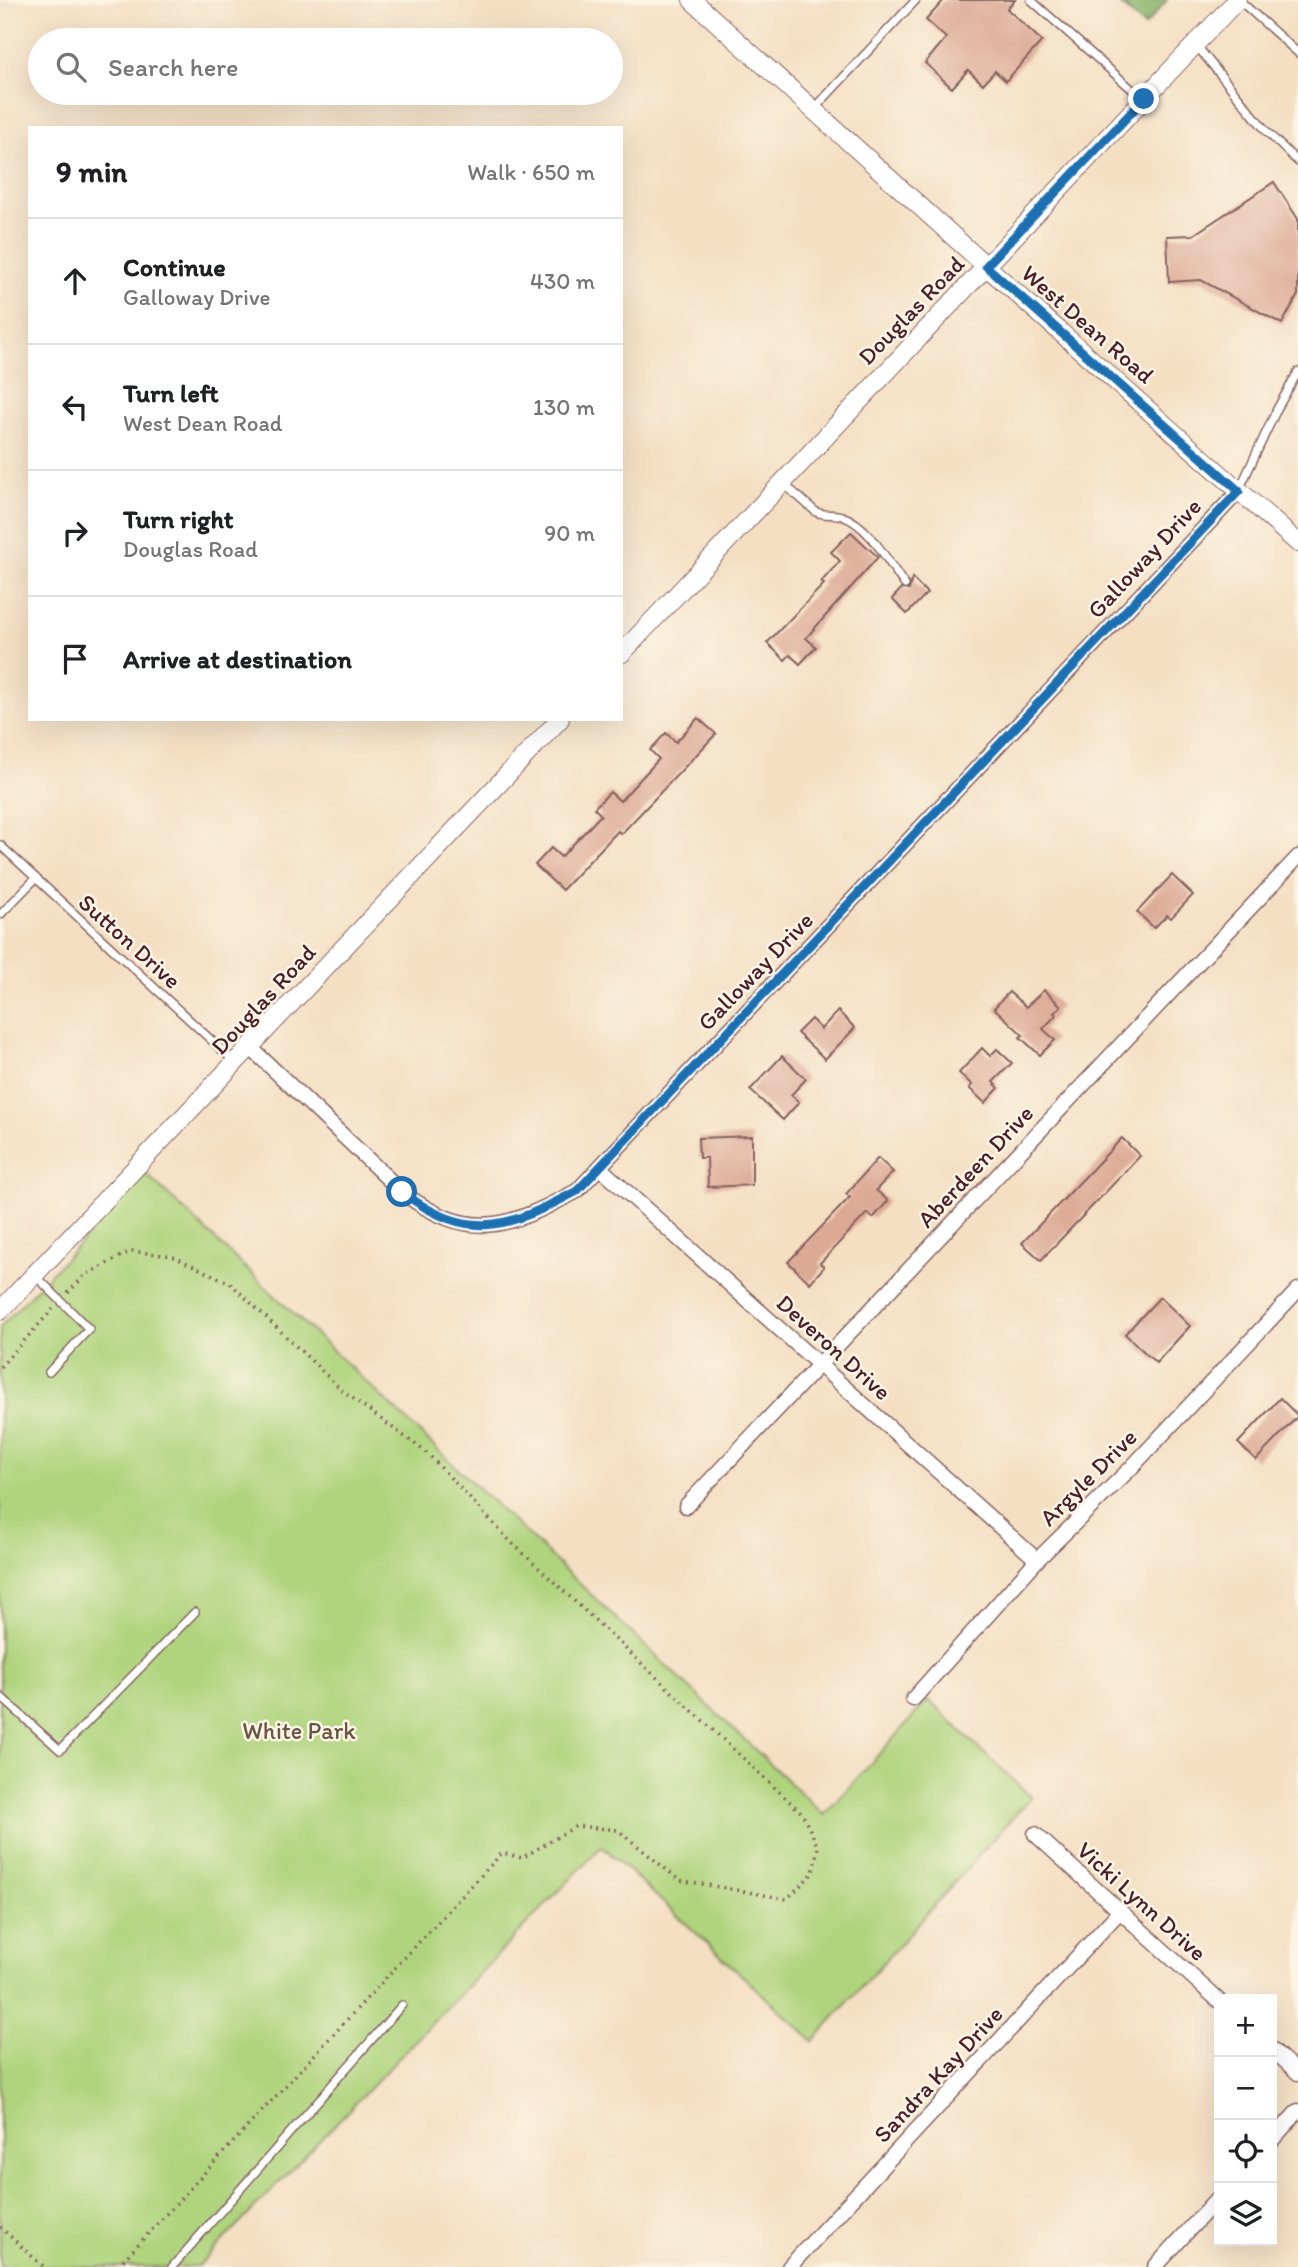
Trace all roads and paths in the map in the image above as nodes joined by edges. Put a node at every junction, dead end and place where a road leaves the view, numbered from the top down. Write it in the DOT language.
graph roads {
  1 [pos="692,0"];
  2 [pos="916,0"];
  3 [pos="1031,0"];
  4 [pos="1238,0"];
  5 [pos="1196,44"];
  6 [pos="1298,53"];
  7 [pos="1144,99"];
  8 [pos="813,110"];
  9 [pos="1298,162"];
  10 [pos="986,266"];
  11 [pos="1298,372"];
  12 [pos="782,482"];
  13 [pos="1239,491"];
  14 [pos="1298,543"];
  15 [pos="905,585"];
  16 [pos="623,652"];
  17 [pos="558,721"];
  18 [pos="0,845"];
  19 [pos="1298,857"];
  20 [pos="36,879"];
  21 [pos="0,915"];
  22 [pos="251,1048"];
  23 [pos="236,1063"];
  24 [pos="600,1168"];
  25 [pos="35,1275"];
  26 [pos="1298,1290"];
  27 [pos="61,1301"];
  28 [pos="2,1306"];
  29 [pos="819,1365"];
  30 [pos="0,1367"];
  31 [pos="49,1372"];
  32 [pos="686,1506"];
  33 [pos="1037,1560"];
  34 [pos="194,1612"];
  35 [pos="0,1696"];
  36 [pos="913,1699"];
  37 [pos="1035,1834"];
  38 [pos="1120,1911"];
  39 [pos="1214,1996"];
  40 [pos="402,2005"];
  41 [pos="1277,2054"];
  42 [pos="1298,2073"];
  43 [pos="1298,2111"];
  44 [pos="1277,2134"];
  45 [pos="1214,2202"];
  46 [pos="0,2227"];
  47 [pos="44,2267"];
  48 [pos="117,2267"];
  49 [pos="172,2267"];
  50 [pos="789,2267"];
  51 [pos="1155,2267"];
  1 -- 8 [label="street, West Dean Road"];
  2 -- 8 [label="lane"];
  3 -- 7 [label="lane"];
  4 -- 5 [label="street, Douglas Road"];
  4 -- 6 [label="lane"];
  5 -- 7 [label="street, Douglas Road"];
  5 -- 9 [label="lane"];
  7 -- 10 [label="street, Douglas Road"];
  8 -- 10 [label="street, West Dean Road"];
  10 -- 12 [label="street, Douglas Road"];
  10 -- 13 [label="street, West Dean Road"];
  11 -- 13 [label="lane"];
  12 -- 15 [label="lane"];
  12 -- 16 [label="street, Douglas Road"];
  13 -- 14 [label="street, West Dean Road"];
  13 -- 24 [label="street, Galloway Drive"];
  17 -- 22 [label="street, Douglas Road"];
  18 -- 20 [label="lane, Sutton Drive"];
  19 -- 29 [label="street, Aberdeen Drive"];
  20 -- 21 [label="lane"];
  20 -- 23 [label="lane, Sutton Drive"];
  22 -- 23 [label="street, Douglas Road"];
  22 -- 24 [label="street, Galloway Drive"];
  23 -- 25 [label="street, Douglas Road"];
  24 -- 29 [label="street, Deveron Drive"];
  25 -- 27 [label="lane"];
  25 -- 28 [label="street, Douglas Road"];
  26 -- 33 [label="street, Argyle Drive"];
  27 -- 30 [label="path"];
  27 -- 31 [label="lane"];
  27 -- 48 [label="path"];
  29 -- 32 [label="street, Aberdeen Drive"];
  29 -- 33 [label="street, Deveron Drive"];
  33 -- 36 [label="street, Argyle Drive"];
  34 -- 35 [label="lane"];
  37 -- 38 [label="street, Vicki Lynn Drive"];
  38 -- 39 [label="street, Vicki Lynn Drive"];
  38 -- 50 [label="street, Sandra Kay Drive"];
  40 -- 49 [label="lane"];
  41 -- 42 [label="street"];
  43 -- 44 [label="street"];
  45 -- 51 [label="street"];
  46 -- 47 [label="path"];
}
